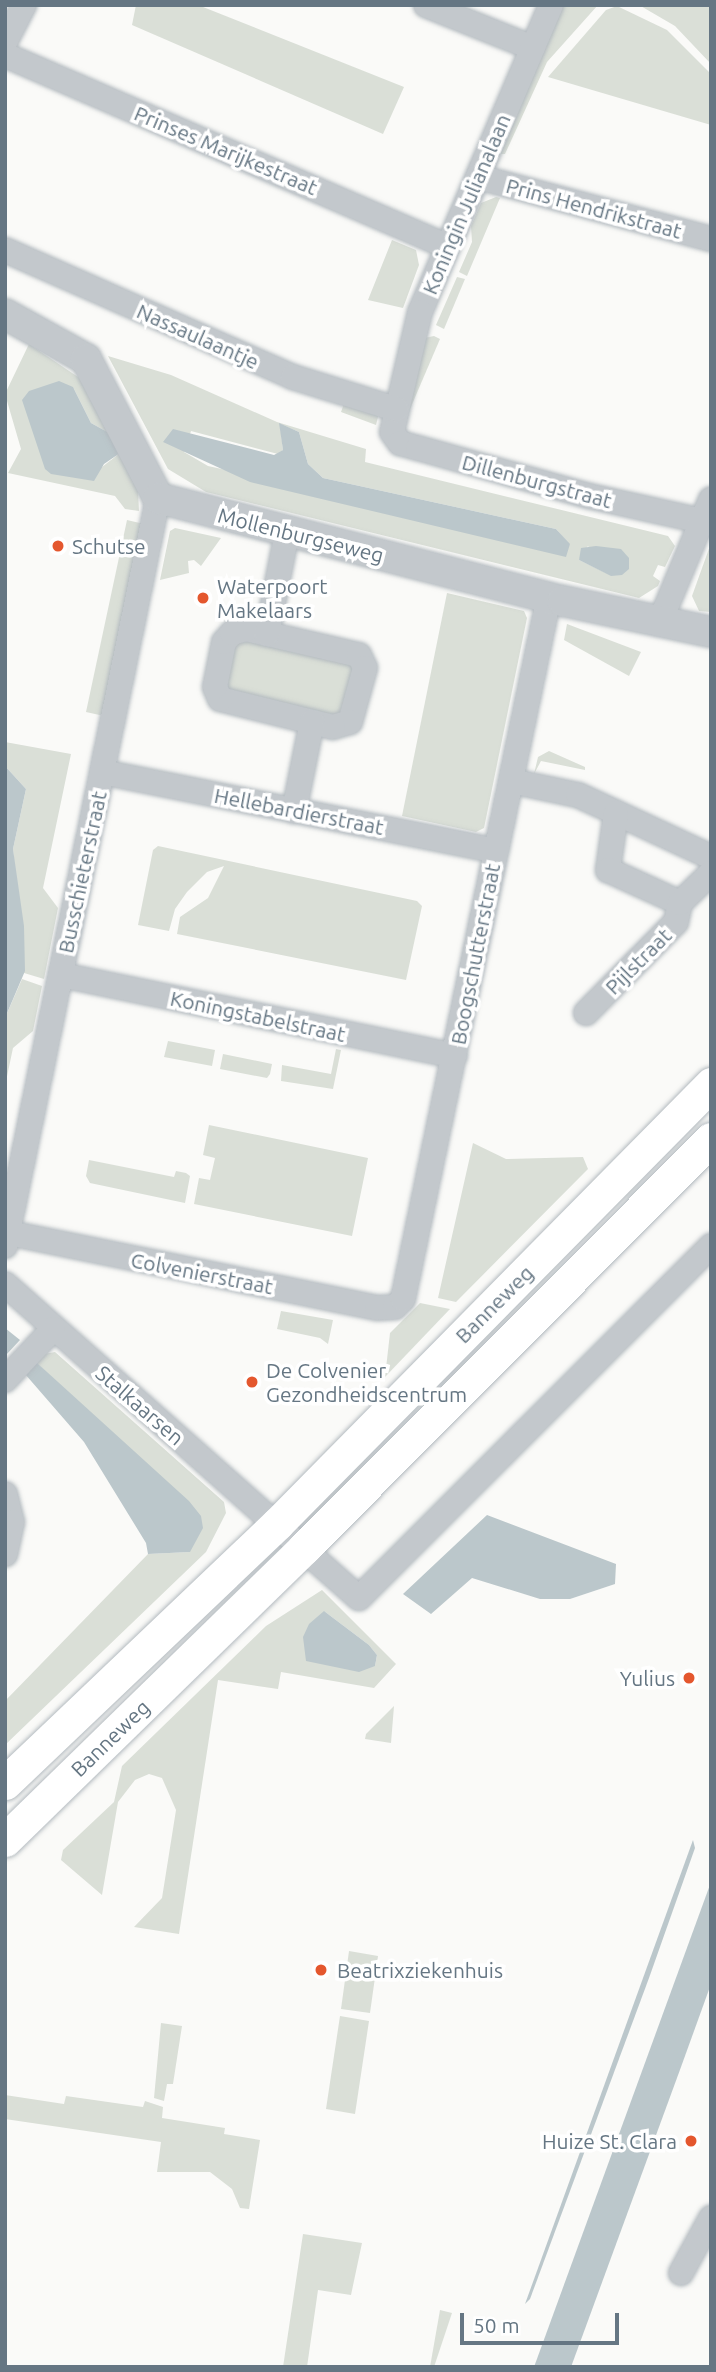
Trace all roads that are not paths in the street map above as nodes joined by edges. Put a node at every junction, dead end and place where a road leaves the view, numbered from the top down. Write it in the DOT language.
graph roads {
  1 [pos="24,5"];
  2 [pos="426,5"];
  3 [pos="551,5"];
  4 [pos="9,36"];
  5 [pos="533,48"];
  6 [pos="5,55"];
  7 [pos="478,177"];
  8 [pos="711,239"];
  9 [pos="447,246"];
  10 [pos="5,250"];
  11 [pos="5,314"];
  12 [pos="396,409"];
  13 [pos="158,498"];
  14 [pos="711,499"];
  15 [pos="706,523"];
  16 [pos="287,533"];
  17 [pos="549,597"];
  18 [pos="692,632"];
  19 [pos="267,634"];
  20 [pos="312,722"];
  21 [pos="102,772"];
  22 [pos="511,781"];
  23 [pos="294,811"];
  24 [pos="616,813"];
  25 [pos="496,851"];
  26 [pos="711,857"];
  27 [pos="711,873"];
  28 [pos="680,903"];
  29 [pos="61,975"];
  30 [pos="586,1013"];
  31 [pos="455,1056"];
  32 [pos="706,1098"];
  33 [pos="675,1121"];
  34 [pos="708,1147"];
  35 [pos="7,1239"];
  36 [pos="711,1246"];
  37 [pos="5,1284"];
  38 [pos="395,1307"];
  39 [pos="53,1329"];
  40 [pos="17,1367"];
  41 [pos="5,1494"];
  42 [pos="276,1524"];
  43 [pos="304,1548"];
  44 [pos="5,1554"];
  45 [pos="109,1683"];
  46 [pos="5,1783"];
  47 [pos="5,1814"];
  48 [pos="5,1840"];
  49 [pos="711,2218"];
  50 [pos="681,2273"];
  1 -- 4 [label="street"];
  2 -- 5 [label="street"];
  3 -- 5 [label="street, Koningin Julianalaan"];
  5 -- 7 [label="street, Koningin Julianalaan"];
  6 -- 9 [label="street, Prinses Marijkestraat"];
  7 -- 8 [label="street, Prins Hendrikstraat"];
  7 -- 9 [label="street, Koningin Julianalaan"];
  9 -- 12 [label="street, Koningin Julianalaan"];
  10 -- 12 [label="street, Nassaulaantje"];
  11 -- 13 [label="street"];
  12 -- 15 [label="street, Dillenburgstraat"];
  13 -- 16 [label="street, Mollenburgseweg"];
  13 -- 21 [label="street, Busschieterstraat"];
  14 -- 15 [label="street"];
  15 -- 18 [label="street"];
  16 -- 17 [label="street, Mollenburgseweg"];
  16 -- 19 [label="street"];
  17 -- 18 [label="street, Mollenburgseweg"];
  17 -- 22 [label="street, Boogschutterstraat"];
  19 -- 20 [label="street"];
  19 -- 20 [label="street"];
  20 -- 23 [label="street"];
  21 -- 23 [label="street, Hellebardierstraat"];
  21 -- 29 [label="street, Busschieterstraat"];
  22 -- 24 [label="street"];
  22 -- 25 [label="street, Boogschutterstraat"];
  23 -- 25 [label="street, Hellebardierstraat"];
  24 -- 26 [label="street"];
  24 -- 28 [label="street, Pijlstraat"];
  25 -- 31 [label="street, Boogschutterstraat"];
  27 -- 28 [label="street, Pijlstraat"];
  28 -- 30 [label="street, Pijlstraat"];
  29 -- 31 [label="street, Koningstabelstraat"];
  29 -- 35 [label="street, Busschieterstraat"];
  31 -- 38 [label="street, Boogschutterstraat"];
  32 -- 33 [label="main road, Banneweg"];
  33 -- 34 [label="street"];
  33 -- 42 [label="main road, Banneweg"];
  34 -- 43 [label="main road, Banneweg"];
  35 -- 38 [label="street, Colvenierstraat"];
  36 -- 43 [label="street"];
  37 -- 39 [label="street, Stalkaarsen"];
  39 -- 40 [label="street"];
  39 -- 42 [label="street, Stalkaarsen"];
  41 -- 44 [label="street"];
  42 -- 43 [label="street"];
  42 -- 45 [label="main road, Banneweg"];
  43 -- 48 [label="main road, Banneweg"];
  45 -- 46 [label="main road, Banneweg"];
  45 -- 47 [label="main road, Banneweg"];
  49 -- 50 [label="street"];
}
